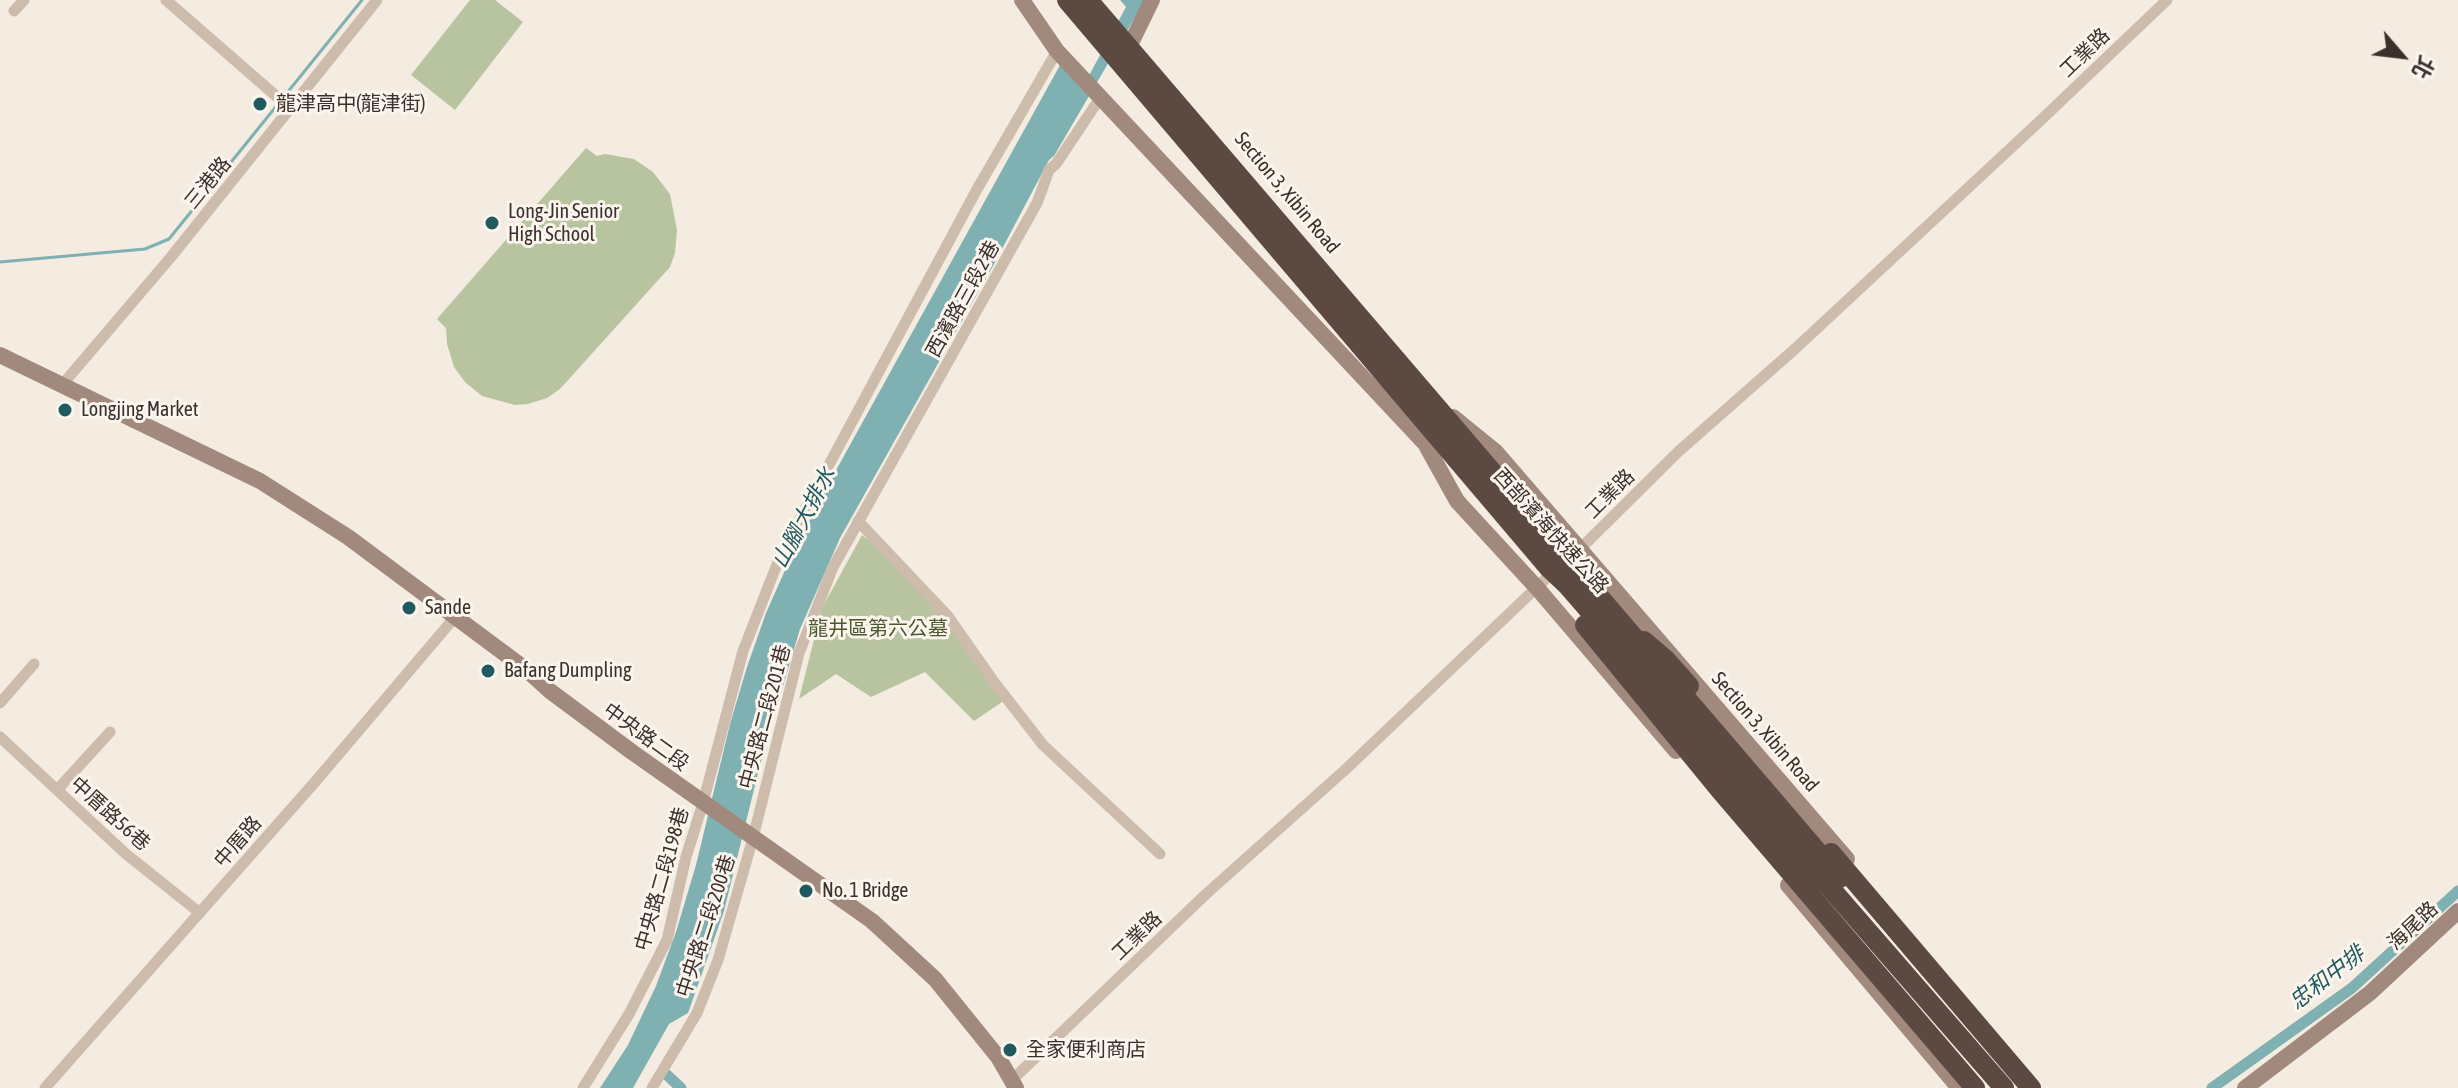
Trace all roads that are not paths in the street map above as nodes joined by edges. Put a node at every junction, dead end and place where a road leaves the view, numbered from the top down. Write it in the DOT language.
graph roads {
  1 [pos="24,0"];
  2 [pos="166,0"];
  3 [pos="377,0"];
  4 [pos="1022,0"];
  5 [pos="1067,0"];
  6 [pos="1088,0"];
  7 [pos="1097,0"];
  8 [pos="1152,0"];
  9 [pos="2167,0"];
  10 [pos="14,11"];
  11 [pos="1132,41"];
  12 [pos="1057,51"];
  13 [pos="1100,98"];
  14 [pos="291,109"];
  15 [pos="0,355"];
  16 [pos="62,385"];
  17 [pos="1446,412"];
  18 [pos="1427,447"];
  19 [pos="858,521"];
  20 [pos="1518,521"];
  21 [pos="1579,550"];
  22 [pos="1554,567"];
  23 [pos="1538,589"];
  24 [pos="455,617"];
  25 [pos="1624,625"];
  26 [pos="34,664"];
  27 [pos="0,703"];
  28 [pos="110,732"];
  29 [pos="0,737"];
  30 [pos="57,790"];
  31 [pos="703,803"];
  32 [pos="753,838"];
  33 [pos="1160,854"];
  34 [pos="2458,911"];
  35 [pos="200,913"];
  36 [pos="1014,1084"];
  37 [pos="45,1088"];
  38 [pos="583,1088"];
  39 [pos="652,1088"];
  40 [pos="1959,1088"];
  41 [pos="1975,1088"];
  42 [pos="2002,1088"];
  43 [pos="2019,1088"];
  44 [pos="2031,1088"];
  45 [pos="2044,1088"];
  46 [pos="2245,1088"];
  1 -- 10 [label="street"];
  2 -- 14 [label="street"];
  3 -- 14 [label="street, 三港路"];
  4 -- 12 [label="street, Section 3, Xibin Road"];
  5 -- 22 [label="highway, 西部濱海快速公路, bridge"];
  6 -- 25 [label="highway, 西部濱海快速公路, bridge"];
  7 -- 11 [label="street, Section 3, Xibin Road"];
  8 -- 11 [label="street"];
  9 -- 21 [label="street, 工業路"];
  11 -- 17 [label="street, Section 3, Xibin Road"];
  12 -- 13 [label="street, Section 3, Xibin Road"];
  12 -- 31 [label="street, 中央路二段198巷"];
  13 -- 18 [label="street, Section 3, Xibin Road"];
  13 -- 19 [label="street, 西濱路三段2巷"];
  14 -- 16 [label="street, 三港路"];
  15 -- 16 [label="street, 中央路二段"];
  16 -- 24 [label="street, 中央路二段"];
  17 -- 20 [label="street, Section 3, Xibin Road"];
  17 -- 21 [label="street, Section 3, Xibin Road"];
  18 -- 20 [label="street, Section 3, Xibin Road"];
  18 -- 23 [label="street, Section 3, Xibin Road"];
  19 -- 32 [label="street, 中央路二段201巷"];
  19 -- 33 [label="street"];
  20 -- 22 [label="street, Section 3, Xibin Road"];
  21 -- 22 [label="street, 工業路"];
  21 -- 45 [label="street, Section 3, Xibin Road"];
  22 -- 23 [label="street, 工業路"];
  22 -- 41 [label="highway, bridge"];
  22 -- 42 [label="highway, 西部濱海快速公路, bridge"];
  23 -- 36 [label="street, 工業路"];
  23 -- 40 [label="street, Section 3, Xibin Road"];
  24 -- 31 [label="street, 中央路二段"];
  24 -- 35 [label="street, 中厝路"];
  25 -- 43 [label="highway, 西部濱海快速公路, bridge"];
  25 -- 44 [label="highway, bridge"];
  26 -- 27 [label="street"];
  28 -- 30 [label="street"];
  29 -- 30 [label="street, 中厝路56巷"];
  30 -- 35 [label="street, 中厝路56巷"];
  31 -- 32 [label="street, 中央路二段"];
  31 -- 38 [label="street, 中央路二段198巷"];
  32 -- 36 [label="street, 中央路二段"];
  32 -- 39 [label="street, 中央路二段200巷"];
  34 -- 46 [label="street, 海尾路"];
  35 -- 37 [label="street, 中厝路"];
}
